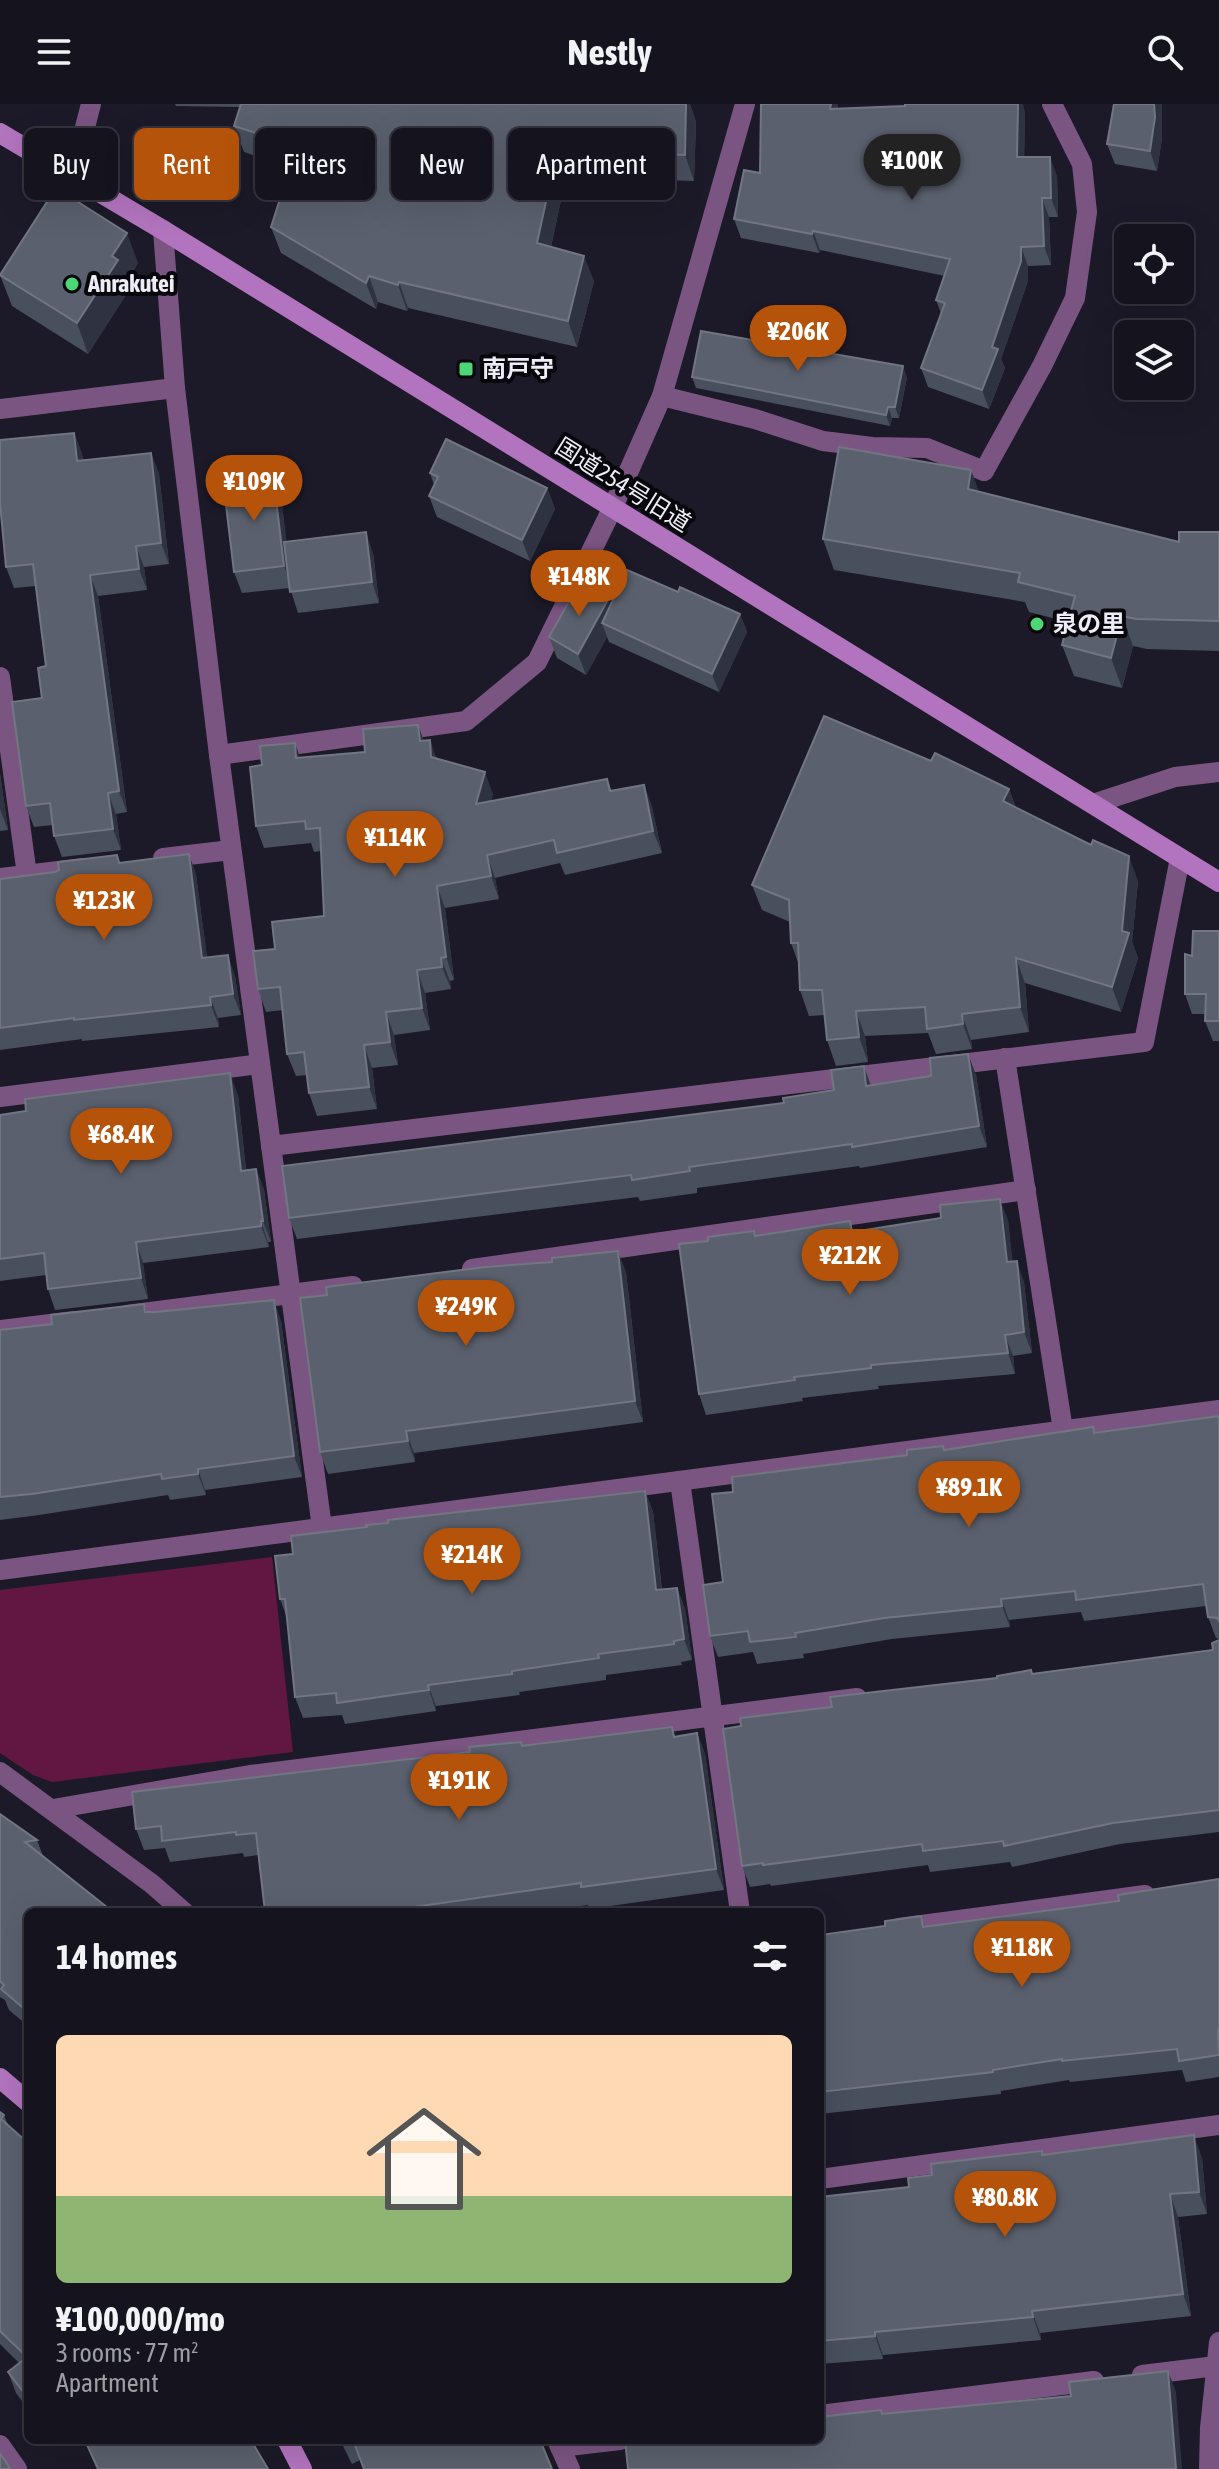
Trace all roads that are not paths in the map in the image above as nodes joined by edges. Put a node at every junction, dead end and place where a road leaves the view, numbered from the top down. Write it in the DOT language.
graph roads {
  1 [pos="91,104"];
  2 [pos="745,104"];
  3 [pos="1052,104"];
  4 [pos="85,128"];
  5 [pos="0,133"];
  6 [pos="24,148"];
  7 [pos="110,200"];
  8 [pos="163,230"];
  9 [pos="175,388"];
  10 [pos="662,396"];
  11 [pos="0,409"];
  12 [pos="612,509"];
  13 [pos="0,677"];
  14 [pos="219,755"];
  15 [pos="1219,772"];
  16 [pos="1093,804"];
  17 [pos="231,850"];
  18 [pos="1180,858"];
  19 [pos="137,861"];
  20 [pos="105,865"];
  21 [pos="27,875"];
  22 [pos="0,878"];
  23 [pos="1219,882"];
  24 [pos="1005,1058"];
  25 [pos="260,1064"];
  26 [pos="0,1097"];
  27 [pos="271,1146"];
  28 [pos="1026,1190"];
  29 [pos="447,1273"];
  30 [pos="369,1284"];
  31 [pos="291,1295"];
  32 [pos="0,1330"];
  33 [pos="1219,1410"];
  34 [pos="1063,1430"];
  35 [pos="680,1481"];
  36 [pos="322,1528"];
  37 [pos="0,1570"];
  38 [pos="871,1696"];
  39 [pos="713,1716"];
  40 [pos="0,1772"];
  41 [pos="53,1809"];
  42 [pos="1158,1893"];
  43 [pos="179,1908"];
  44 [pos="739,1908"];
  45 [pos="881,1931"];
  46 [pos="0,2078"];
  47 [pos="24,2099"];
  48 [pos="1219,2125"];
  49 [pos="824,2178"];
  50 [pos="1219,2342"];
  51 [pos="1216,2366"];
  52 [pos="824,2415"];
  53 [pos="289,2444"];
  54 [pos="558,2444"];
  55 [pos="0,2445"];
  56 [pos="17,2469"];
  57 [pos="302,2469"];
  58 [pos="570,2469"];
  59 [pos="1209,2469"];
  1 -- 4 [label="street"];
  2 -- 10 [label="street"];
  3 -- 10 [label="street"];
  5 -- 6 [label="street, 国道254号旧道"];
  7 -- 8 [label="street, 国道254号旧道"];
  8 -- 9 [label="street"];
  8 -- 12 [label="street, 国道254号旧道"];
  9 -- 11 [label="street"];
  9 -- 14 [label="street"];
  10 -- 12 [label="street"];
  12 -- 14 [label="street"];
  12 -- 16 [label="street, 国道254号旧道"];
  13 -- 21 [label="street"];
  14 -- 17 [label="street"];
  15 -- 16 [label="street"];
  16 -- 18 [label="street, 国道254号旧道"];
  17 -- 19 [label="street"];
  17 -- 25 [label="street"];
  18 -- 23 [label="street, 国道254号旧道"];
  18 -- 24 [label="street"];
  20 -- 21 [label="street"];
  21 -- 22 [label="street"];
  24 -- 27 [label="street"];
  24 -- 28 [label="street"];
  25 -- 26 [label="street"];
  25 -- 27 [label="street"];
  27 -- 31 [label="street"];
  28 -- 29 [label="street"];
  28 -- 34 [label="street"];
  30 -- 31 [label="street"];
  31 -- 32 [label="street"];
  31 -- 36 [label="street"];
  33 -- 34 [label="street"];
  34 -- 35 [label="street"];
  35 -- 36 [label="street"];
  35 -- 39 [label="street"];
  36 -- 37 [label="street"];
  38 -- 39 [label="street"];
  39 -- 41 [label="street"];
  39 -- 44 [label="street"];
  40 -- 41 [label="street"];
  41 -- 43 [label="street"];
  42 -- 45 [label="street"];
  46 -- 47 [label="street"];
  48 -- 49 [label="street"];
  50 -- 51 [label="street"];
  51 -- 52 [label="street"];
  51 -- 59 [label="street"];
  53 -- 57 [label="street"];
  54 -- 58 [label="street"];
  55 -- 56 [label="street"];
}
